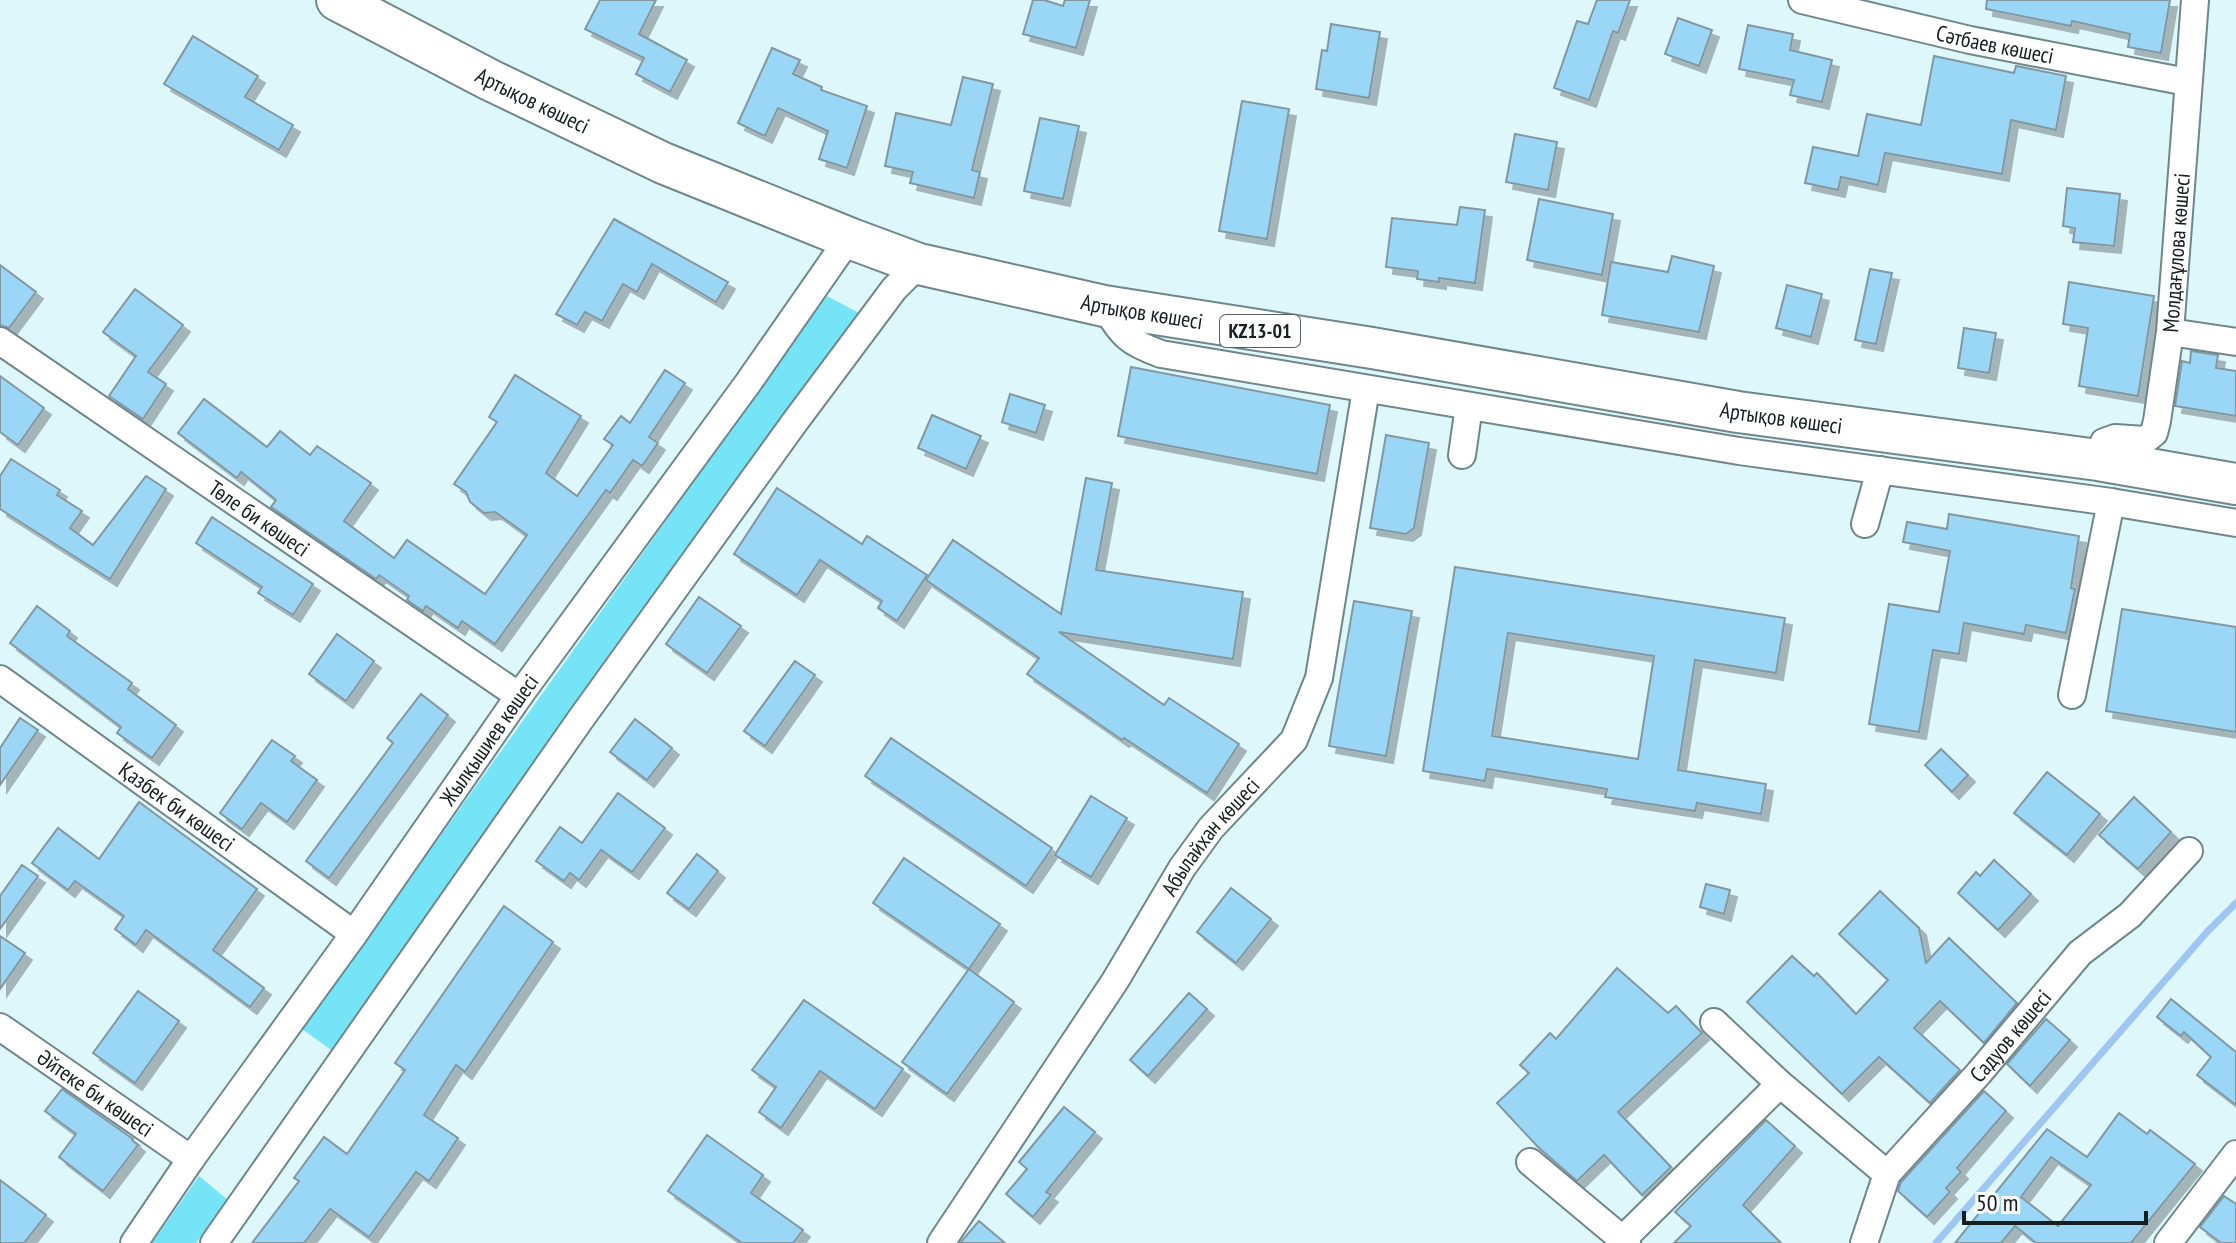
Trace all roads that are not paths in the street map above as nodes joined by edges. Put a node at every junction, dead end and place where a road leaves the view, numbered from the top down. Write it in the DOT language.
graph roads {
  1 [pos="337,0"];
  2 [pos="1802,0"];
  3 [pos="2195,0"];
  4 [pos="2187,82"];
  5 [pos="849,238"];
  6 [pos="919,264"];
  7 [pos="1104,306"];
  8 [pos="2170,332"];
  9 [pos="0,341"];
  10 [pos="2236,342"];
  11 [pos="1366,389"];
  12 [pos="1469,406"];
  13 [pos="1462,455"];
  14 [pos="2098,460"];
  15 [pos="1880,470"];
  16 [pos="2236,484"];
  17 [pos="2111,502"];
  18 [pos="2236,523"];
  19 [pos="1865,524"];
  20 [pos="0,679"];
  21 [pos="2072,695"];
  22 [pos="519,696"];
  23 [pos="2189,851"];
  24 [pos="354,934"];
  25 [pos="1714,1022"];
  26 [pos="0,1027"];
  27 [pos="1780,1084"];
  28 [pos="191,1159"];
  29 [pos="1530,1162"];
  30 [pos="2231,1171"];
  31 [pos="1887,1174"];
  32 [pos="1625,1241"];
  33 [pos="134,1243"];
  34 [pos="214,1243"];
  35 [pos="941,1243"];
  36 [pos="1864,1243"];
  37 [pos="2168,1243"];
  1 -- 5 [label="highway, Артықов көшесі / KZ13-01"];
  2 -- 4 [label="street, Сәтбаев көшесі"];
  3 -- 4 [label="street, Молдағұлова көшесі"];
  4 -- 8 [label="street, Молдағұлова көшесі"];
  5 -- 6 [label="highway, Артықов көшесі / KZ13-01"];
  5 -- 22 [label="street, Жылқышиев көшесі"];
  6 -- 7 [label="highway, Артықов көшесі / KZ13-01"];
  6 -- 34 [label="street"];
  7 -- 11 [label="street"];
  7 -- 14 [label="highway, Артықов көшесі / KZ13-01"];
  8 -- 10 [label="street"];
  8 -- 14 [label="street, Молдағұлова көшесі"];
  9 -- 22 [label="street, Төле би көшесі"];
  11 -- 12 [label="street"];
  11 -- 35 [label="street, Абылайхан көшесі"];
  12 -- 13 [label="street"];
  12 -- 15 [label="street"];
  14 -- 16 [label="highway, Артықов көшесі / KZ13-01"];
  15 -- 17 [label="street"];
  15 -- 19 [label="street"];
  17 -- 18 [label="street"];
  17 -- 21 [label="street"];
  20 -- 24 [label="street, Қазбек би көшесі"];
  22 -- 24 [label="street, Жылқышиев көшесі"];
  23 -- 31 [label="street, Садуов көшесі"];
  24 -- 28 [label="street, Жылқышиев көшесі"];
  25 -- 27 [label="street"];
  26 -- 28 [label="street, Әйтеке би көшесі"];
  27 -- 31 [label="street"];
  27 -- 32 [label="street"];
  28 -- 33 [label="street, Жылқышиев көшесі"];
  29 -- 32 [label="street"];
  30 -- 37 [label="street"];
  31 -- 36 [label="street, Садуов көшесі"];
}
